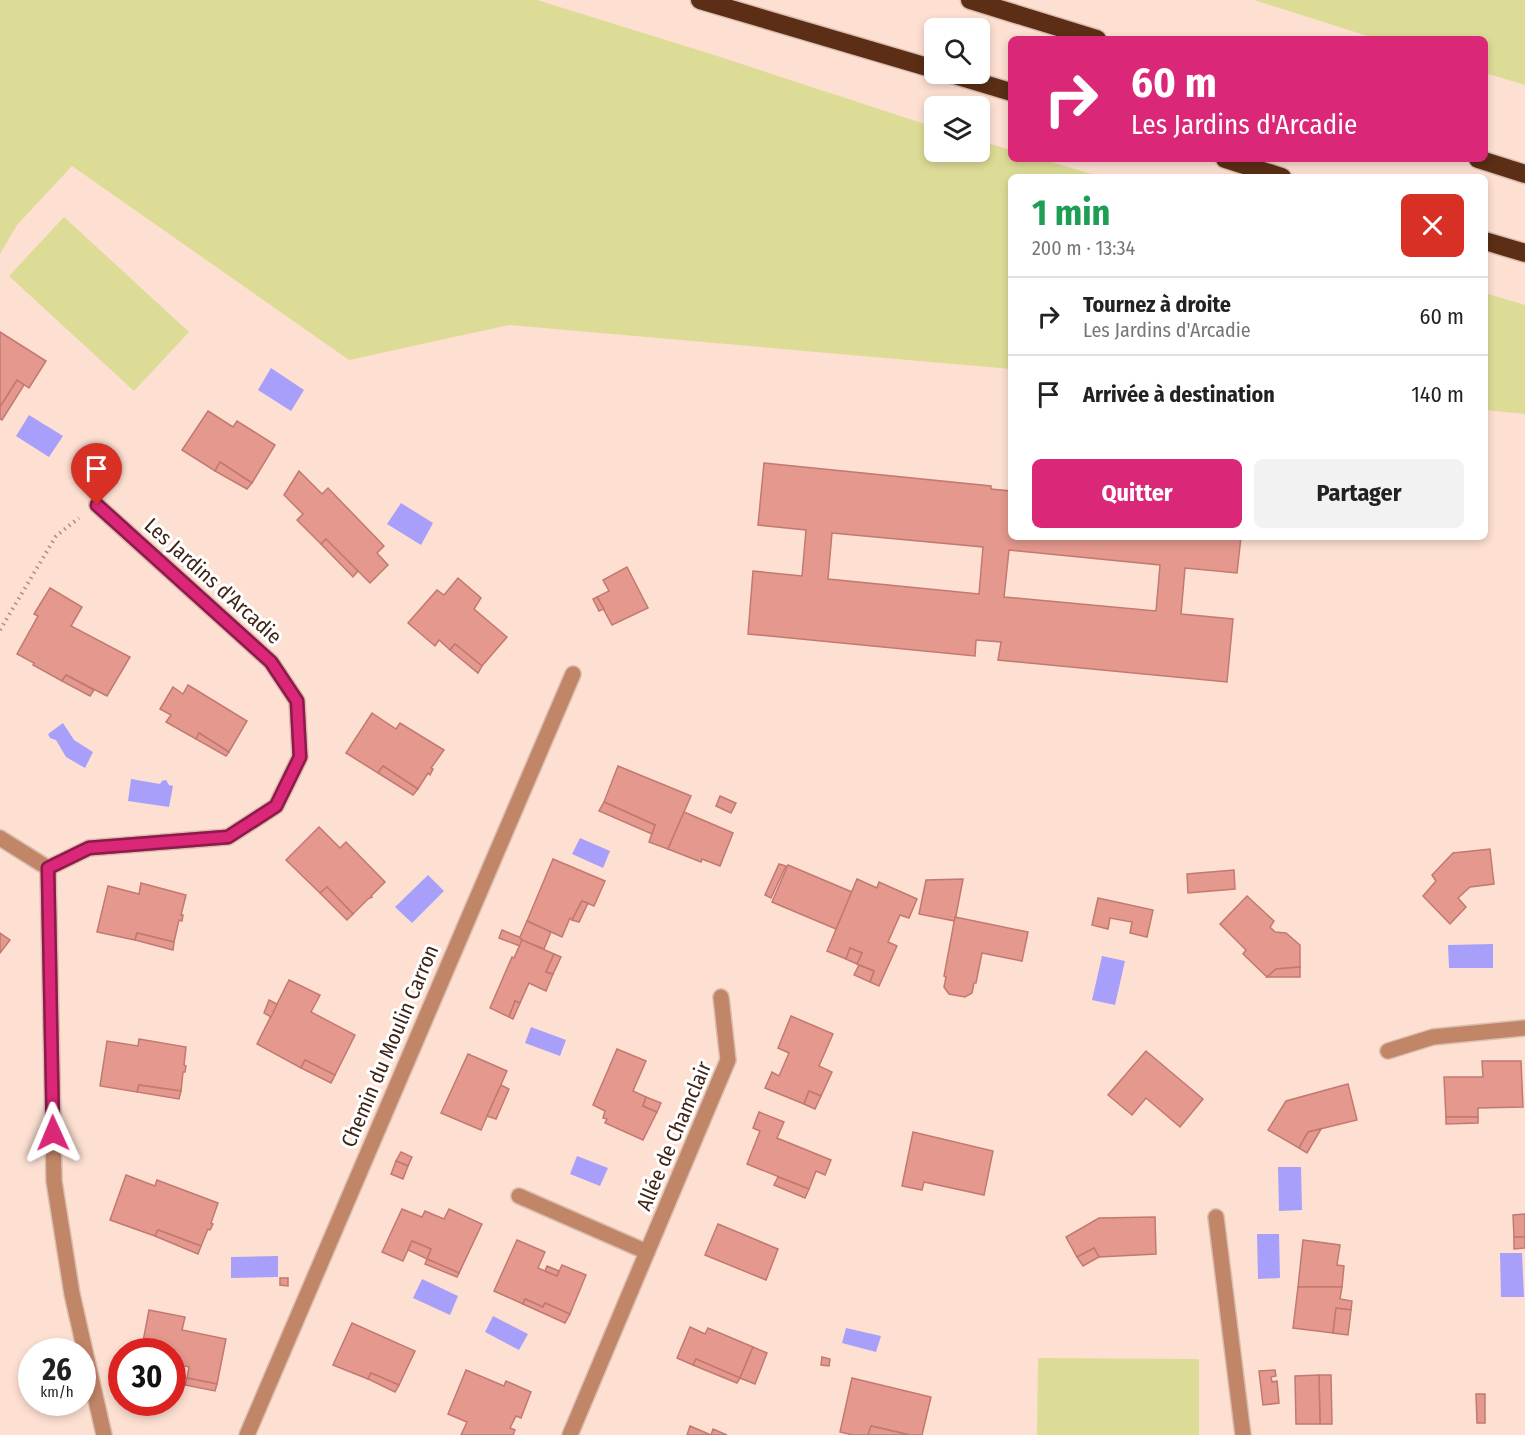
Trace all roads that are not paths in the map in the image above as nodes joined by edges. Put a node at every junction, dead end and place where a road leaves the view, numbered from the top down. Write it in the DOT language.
graph roads {
  1 [pos="700,0"];
  2 [pos="970,0"];
  3 [pos="1087,36"];
  4 [pos="924,66"];
  5 [pos="984,84"];
  6 [pos="1008,91"];
  7 [pos="1234,162"];
  8 [pos="1487,162"];
  9 [pos="1272,174"];
  10 [pos="1525,174"];
  11 [pos="1488,242"];
  12 [pos="1525,253"];
  13 [pos="97,505"];
  14 [pos="573,674"];
  15 [pos="0,838"];
  16 [pos="48,868"];
  17 [pos="721,997"];
  18 [pos="1525,1028"];
  19 [pos="1388,1051"];
  20 [pos="519,1196"];
  21 [pos="1216,1217"];
  22 [pos="647,1252"];
  23 [pos="104,1435"];
  24 [pos="247,1435"];
  25 [pos="570,1435"];
  26 [pos="1243,1435"];
  1 -- 4 [label="highway"];
  2 -- 3 [label="highway"];
  5 -- 6 [label="highway"];
  7 -- 9 [label="highway"];
  8 -- 10 [label="highway"];
  11 -- 12 [label="highway"];
  13 -- 16 [label="street, Les Jardins d'Arcadie"];
  14 -- 24 [label="street, Chemin du Moulin Carron"];
  15 -- 16 [label="street"];
  16 -- 23 [label="street"];
  17 -- 22 [label="street, Allée de Chamclair"];
  18 -- 19 [label="street"];
  20 -- 22 [label="street"];
  21 -- 26 [label="street"];
  22 -- 25 [label="street, Allée de Chamclair"];
}
